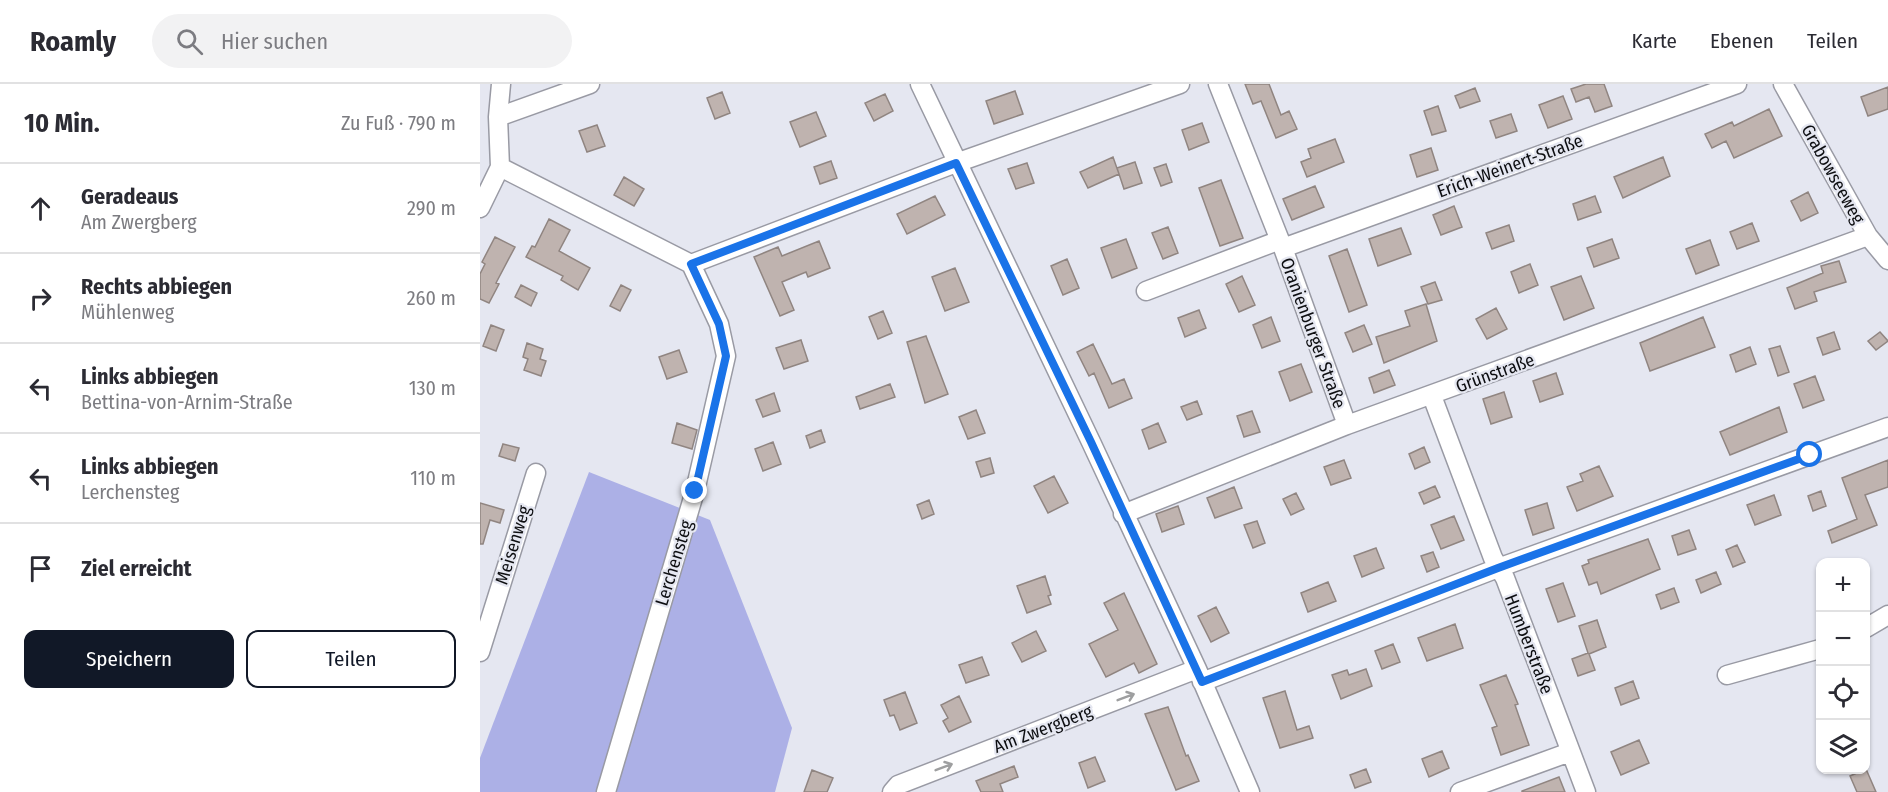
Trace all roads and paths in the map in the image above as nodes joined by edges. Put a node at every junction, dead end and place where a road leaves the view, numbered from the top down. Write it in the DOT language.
graph roads {
  1 [pos="501,84"];
  2 [pos="590,84"];
  3 [pos="920,84"];
  4 [pos="1180,84"];
  5 [pos="1218,84"];
  6 [pos="1737,84"];
  7 [pos="1783,84"];
  8 [pos="498,117"];
  9 [pos="956,163"];
  10 [pos="500,167"];
  11 [pos="480,208"];
  12 [pos="1868,236"];
  13 [pos="1281,244"];
  14 [pos="1888,260"];
  15 [pos="691,264"];
  16 [pos="1146,291"];
  17 [pos="1432,396"];
  18 [pos="1347,425"];
  19 [pos="1888,427"];
  20 [pos="536,473"];
  21 [pos="1123,514"];
  22 [pos="1498,568"];
  23 [pos="1888,615"];
  24 [pos="1870,626"];
  25 [pos="1816,650"];
  26 [pos="480,652"];
  27 [pos="1199,675"];
  28 [pos="1727,675"];
  29 [pos="1570,752"];
  30 [pos="606,792"];
  31 [pos="892,792"];
  32 [pos="1250,792"];
  33 [pos="1460,792"];
  34 [pos="1586,792"];
  1 -- 8 [label="street"];
  2 -- 8 [label="street"];
  3 -- 9 [label="street"];
  4 -- 9 [label="street"];
  5 -- 13 [label="street, Oranienburger Straße"];
  6 -- 13 [label="street, Erich-Weinert-Straße"];
  7 -- 12 [label="street, Grabowseeweg"];
  8 -- 10 [label="street"];
  9 -- 15 [label="street"];
  9 -- 21 [label="street"];
  10 -- 11 [label="street"];
  10 -- 15 [label="street"];
  12 -- 14 [label="street, Grabowseeweg"];
  12 -- 17 [label="street, Grünstraße"];
  13 -- 16 [label="street, Oranienburger Straße"];
  13 -- 18 [label="street, Oranienburger Straße"];
  15 -- 30 [label="street, Lerchensteg"];
  17 -- 18 [label="street, Grünstraße"];
  17 -- 22 [label="street, Humberstraße"];
  18 -- 21 [label="street, Grünstraße"];
  19 -- 22 [label="street, Am Zwergberg"];
  20 -- 26 [label="street, Meisenweg"];
  21 -- 27 [label="street"];
  22 -- 27 [label="street, Am Zwergberg"];
  22 -- 29 [label="street, Humberstraße"];
  23 -- 24 [label="street"];
  25 -- 28 [label="street"];
  31 -- 27 [label="street, Am Zwergberg, one-way"];
  27 -- 32 [label="street"];
  29 -- 33 [label="street"];
  29 -- 34 [label="street, Humberstraße"];
}
